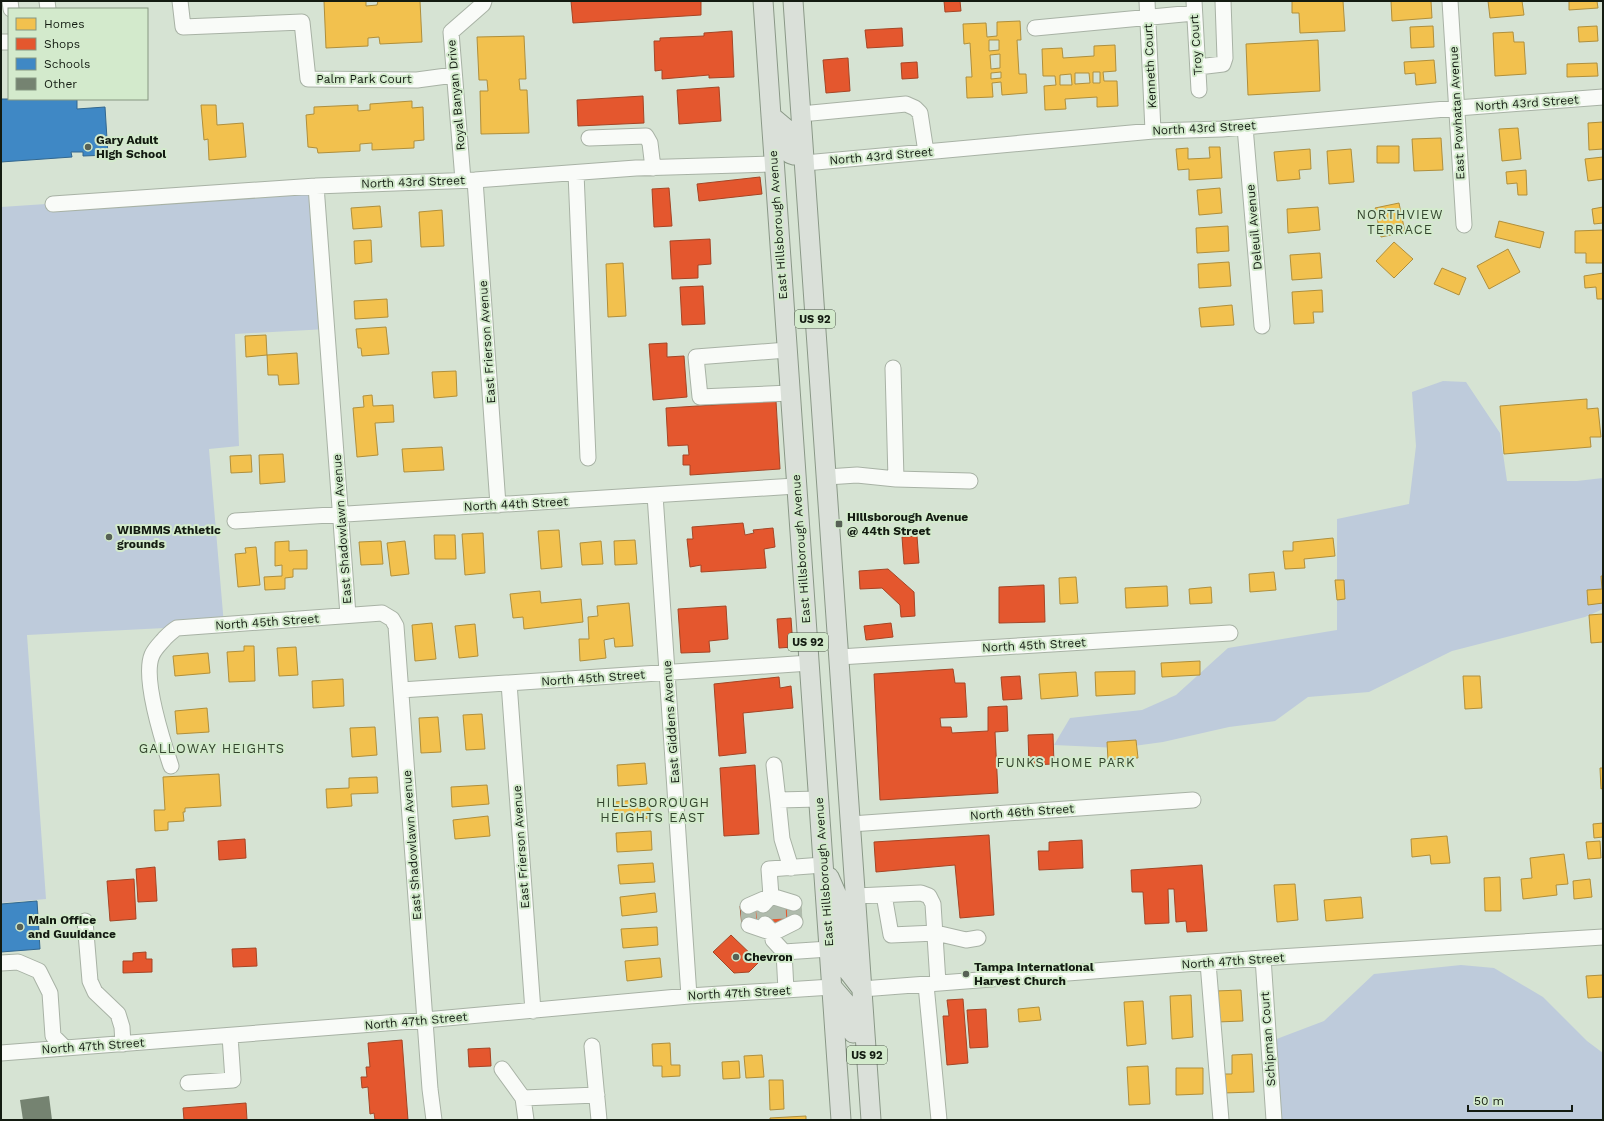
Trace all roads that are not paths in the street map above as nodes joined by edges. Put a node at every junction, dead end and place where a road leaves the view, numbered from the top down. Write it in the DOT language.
graph roads {
  1 [pos="180,1"];
  2 [pos="484,1"];
  3 [pos="763,1"];
  4 [pos="793,1"];
  5 [pos="1147,1"];
  6 [pos="1223,1"];
  7 [pos="1450,1"];
  8 [pos="1194,7"];
  9 [pos="1148,17"];
  10 [pos="1036,28"];
  11 [pos="1198,67"];
  12 [pos="454,75"];
  13 [pos="1199,90"];
  14 [pos="1603,97"];
  15 [pos="1457,108"];
  16 [pos="801,114"];
  17 [pos="771,116"];
  18 [pos="1245,127"];
  19 [pos="1153,130"];
  20 [pos="589,138"];
  21 [pos="926,152"];
  22 [pos="805,163"];
  23 [pos="774,164"];
  24 [pos="652,168"];
  25 [pos="576,172"];
  26 [pos="469,180"];
  27 [pos="316,186"];
  28 [pos="53,204"];
  29 [pos="807,209"];
  30 [pos="1464,225"];
  31 [pos="1262,326"];
  32 [pos="787,350"];
  33 [pos="893,368"];
  34 [pos="790,393"];
  35 [pos="588,458"];
  36 [pos="827,477"];
  37 [pos="896,479"];
  38 [pos="970,481"];
  39 [pos="796,486"];
  40 [pos="654,496"];
  41 [pos="498,505"];
  42 [pos="341,514"];
  43 [pos="235,521"];
  44 [pos="348,615"];
  45 [pos="1230,633"];
  46 [pos="839,657"];
  47 [pos="810,663"];
  48 [pos="668,673"];
  49 [pos="509,683"];
  50 [pos="401,690"];
  51 [pos="171,766"];
  52 [pos="774,766"];
  53 [pos="819,799"];
  54 [pos="778,800"];
  55 [pos="1193,800"];
  56 [pos="851,824"];
  57 [pos="823,866"];
  58 [pos="791,868"];
  59 [pos="884,895"];
  60 [pos="856,896"];
  61 [pos="771,902"];
  62 [pos="794,903"];
  63 [pos="748,906"];
  64 [pos="85,921"];
  65 [pos="795,922"];
  66 [pos="749,925"];
  67 [pos="772,927"];
  68 [pos="936,933"];
  69 [pos="1603,937"];
  70 [pos="978,938"];
  71 [pos="829,948"];
  72 [pos="784,952"];
  73 [pos="1263,958"];
  74 [pos="1,963"];
  75 [pos="1208,963"];
  76 [pos="932,984"];
  77 [pos="832,988"];
  78 [pos="862,989"];
  79 [pos="786,990"];
  80 [pos="689,996"];
  81 [pos="533,1011"];
  82 [pos="425,1020"];
  83 [pos="230,1036"];
  84 [pos="123,1044"];
  85 [pos="592,1046"];
  86 [pos="65,1048"];
  87 [pos="1,1053"];
  88 [pos="502,1069"];
  89 [pos="188,1083"];
  90 [pos="597,1095"];
  91 [pos="523,1098"];
  92 [pos="434,1120"];
  93 [pos="526,1120"];
  94 [pos="599,1120"];
  95 [pos="841,1120"];
  96 [pos="862,1120"];
  97 [pos="871,1120"];
  98 [pos="939,1120"];
  99 [pos="1221,1120"];
  100 [pos="1274,1120"];
  1 -- 12 [label="street, Palm Park Court"];
  2 -- 12 [label="street, Royal Banyan Drive"];
  3 -- 17 [label="main road, East Hillsborough Avenue / US 92"];
  4 -- 16 [label="main road, US 92"];
  5 -- 9 [label="street, Kenneth Court"];
  6 -- 11 [label="street"];
  7 -- 15 [label="street, East Powhatan Avenue"];
  8 -- 9 [label="street"];
  8 -- 11 [label="street, Troy Court"];
  9 -- 10 [label="street"];
  9 -- 19 [label="street, Kenneth Court"];
  11 -- 13 [label="street, Troy Court"];
  12 -- 26 [label="street, Royal Banyan Drive"];
  14 -- 15 [label="street, North 43rd Street"];
  15 -- 18 [label="street, North 43rd Street"];
  15 -- 30 [label="street, East Powhatan Avenue"];
  16 -- 21 [label="street"];
  16 -- 22 [label="main road, US 92"];
  17 -- 22 [label="main road"];
  17 -- 23 [label="main road, East Hillsborough Avenue / US 92"];
  18 -- 19 [label="street, North 43rd Street"];
  18 -- 31 [label="street, Deleuil Avenue"];
  19 -- 21 [label="street, North 43rd Street"];
  20 -- 24 [label="street"];
  21 -- 22 [label="street, North 43rd Street"];
  22 -- 29 [label="main road, US 92"];
  23 -- 24 [label="street, North 43rd Street"];
  23 -- 29 [label="main road"];
  23 -- 32 [label="main road, East Hillsborough Avenue / US 92"];
  24 -- 25 [label="street, North 43rd Street"];
  25 -- 26 [label="street, North 43rd Street"];
  25 -- 35 [label="street"];
  26 -- 27 [label="street, North 43rd Street"];
  26 -- 41 [label="street, East Frierson Avenue"];
  27 -- 28 [label="street, North 43rd Street"];
  27 -- 42 [label="street, East Shadowlawn Avenue"];
  29 -- 36 [label="main road, US 92"];
  32 -- 34 [label="main road, East Hillsborough Avenue / US 92"];
  32 -- 34 [label="street"];
  33 -- 37 [label="street"];
  34 -- 39 [label="main road, East Hillsborough Avenue / US 92"];
  36 -- 37 [label="street"];
  36 -- 46 [label="main road, US 92"];
  37 -- 38 [label="street"];
  39 -- 40 [label="street, North 44th Street"];
  39 -- 47 [label="main road, East Hillsborough Avenue / US 92"];
  40 -- 41 [label="street, North 44th Street"];
  40 -- 48 [label="street, East Giddens Avenue"];
  41 -- 42 [label="street, North 44th Street"];
  42 -- 43 [label="street, North 44th Street"];
  42 -- 44 [label="street, East Shadowlawn Avenue"];
  44 -- 50 [label="street, East Shadowlawn Avenue"];
  44 -- 51 [label="street, North 45th Street"];
  45 -- 46 [label="street, North 45th Street"];
  46 -- 56 [label="main road, US 92"];
  47 -- 48 [label="street, North 45th Street"];
  47 -- 53 [label="main road, East Hillsborough Avenue / US 92"];
  48 -- 49 [label="street, North 45th Street"];
  48 -- 80 [label="street, East Giddens Avenue"];
  49 -- 50 [label="street, North 45th Street"];
  49 -- 81 [label="street, East Frierson Avenue"];
  50 -- 82 [label="street, East Shadowlawn Avenue"];
  52 -- 54 [label="street"];
  53 -- 54 [label="street"];
  53 -- 57 [label="main road, East Hillsborough Avenue / US 92"];
  54 -- 58 [label="street"];
  55 -- 56 [label="street, North 46th Street"];
  56 -- 60 [label="main road, US 92"];
  57 -- 58 [label="street"];
  57 -- 71 [label="main road, East Hillsborough Avenue / US 92"];
  57 -- 78 [label="main road"];
  58 -- 61 [label="street"];
  59 -- 60 [label="street"];
  59 -- 68 [label="street"];
  59 -- 68 [label="street"];
  60 -- 78 [label="main road, US 92"];
  61 -- 62 [label="street"];
  61 -- 63 [label="street"];
  64 -- 84 [label="street"];
  65 -- 67 [label="street"];
  66 -- 67 [label="street"];
  67 -- 72 [label="street"];
  68 -- 70 [label="street"];
  68 -- 76 [label="street"];
  69 -- 73 [label="street, North 47th Street"];
  71 -- 72 [label="street"];
  71 -- 77 [label="main road, East Hillsborough Avenue / US 92"];
  72 -- 79 [label="street"];
  73 -- 75 [label="street, North 47th Street"];
  73 -- 100 [label="street, Schipman Court"];
  74 -- 86 [label="street"];
  75 -- 76 [label="street, North 47th Street"];
  75 -- 99 [label="street"];
  76 -- 78 [label="street, North 47th Street"];
  76 -- 98 [label="street"];
  77 -- 79 [label="street, North 47th Street"];
  77 -- 95 [label="main road, East Hillsborough Avenue / US 92"];
  77 -- 96 [label="main road"];
  78 -- 97 [label="main road, US 92"];
  79 -- 80 [label="street, North 47th Street"];
  80 -- 81 [label="street, North 47th Street"];
  81 -- 82 [label="street, North 47th Street"];
  82 -- 83 [label="street, North 47th Street"];
  82 -- 92 [label="street, East Shadowlawn Avenue"];
  83 -- 84 [label="street, North 47th Street"];
  83 -- 89 [label="street"];
  84 -- 86 [label="street, North 47th Street"];
  85 -- 90 [label="street"];
  86 -- 87 [label="street, North 47th Street"];
  88 -- 91 [label="street"];
  90 -- 91 [label="street"];
  90 -- 94 [label="street"];
  91 -- 93 [label="street"];
}
